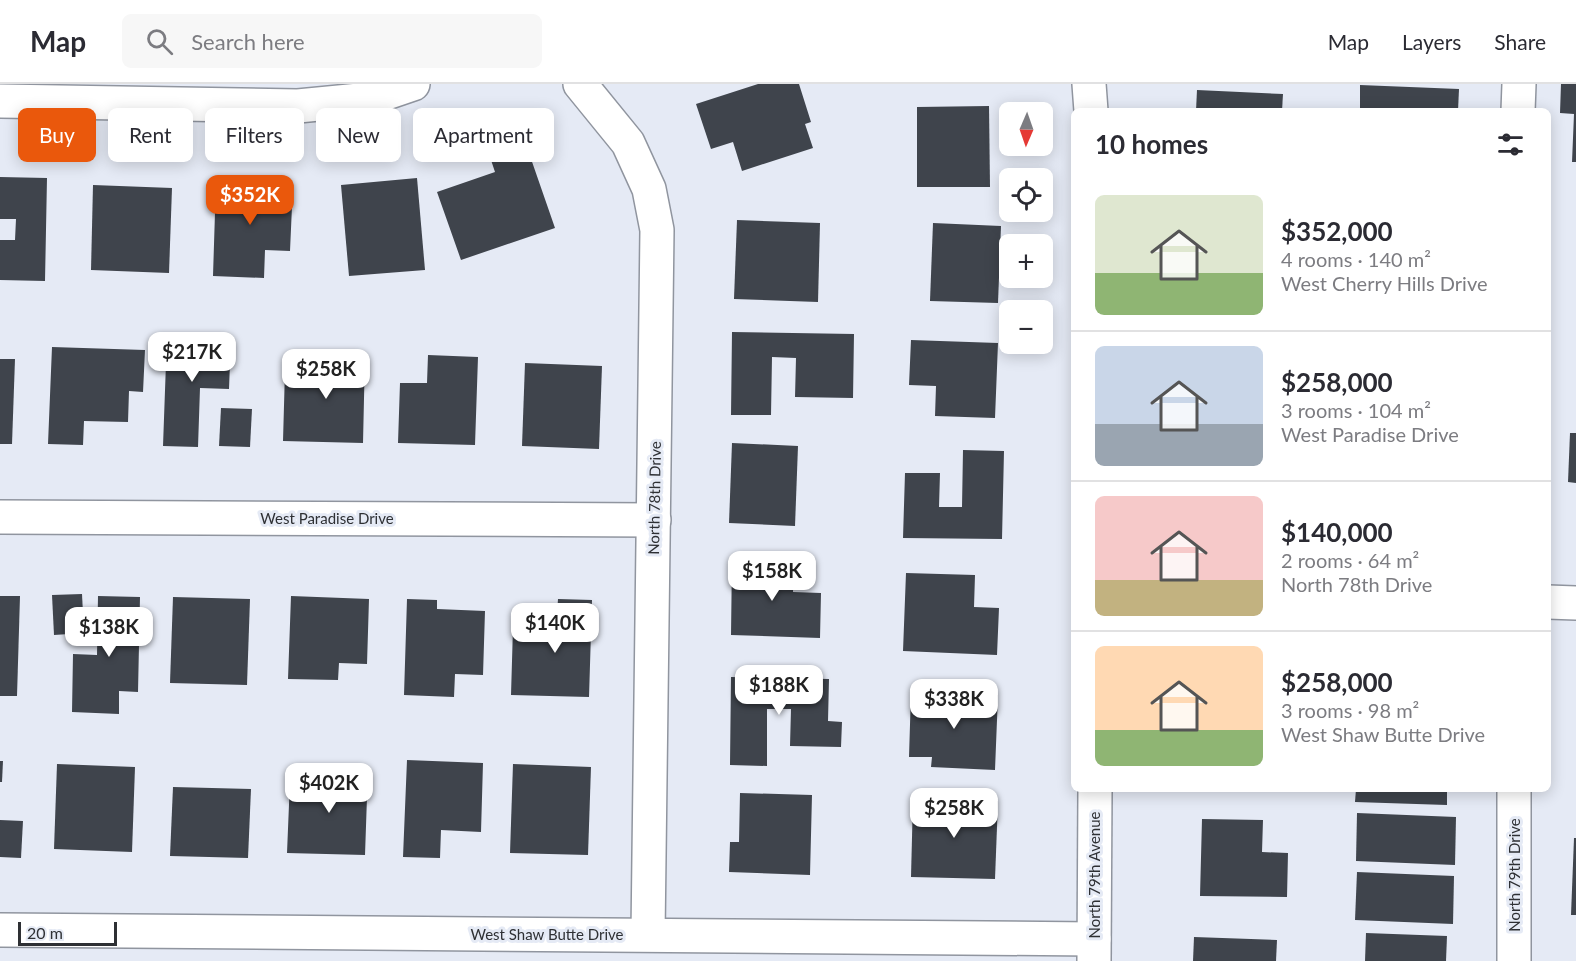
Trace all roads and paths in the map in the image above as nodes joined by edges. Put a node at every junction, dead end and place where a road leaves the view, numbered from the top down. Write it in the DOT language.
graph roads {
  1 [pos="412,84"];
  2 [pos="580,84"];
  3 [pos="1089,84"];
  4 [pos="1519,84"];
  5 [pos="0,101"];
  6 [pos="1091,108"];
  7 [pos="1518,108"];
  8 [pos="0,517"];
  9 [pos="654,520"];
  10 [pos="1551,602"];
  11 [pos="1576,603"];
  12 [pos="1095,792"];
  13 [pos="1514,792"];
  14 [pos="0,930"];
  15 [pos="648,934"];
  16 [pos="1094,950"];
  17 [pos="1514,961"];
  1 -- 5 [label="street"];
  2 -- 9 [label="street, North 78th Drive"];
  3 -- 6 [label="street"];
  4 -- 7 [label="street"];
  8 -- 9 [label="street, West Paradise Drive"];
  9 -- 15 [label="street, North 78th Drive"];
  10 -- 11 [label="street"];
  12 -- 16 [label="street, North 79th Avenue"];
  13 -- 17 [label="street, North 79th Drive"];
  14 -- 15 [label="street, West Shaw Butte Drive"];
  15 -- 16 [label="street, West Shaw Butte Drive"];
}
